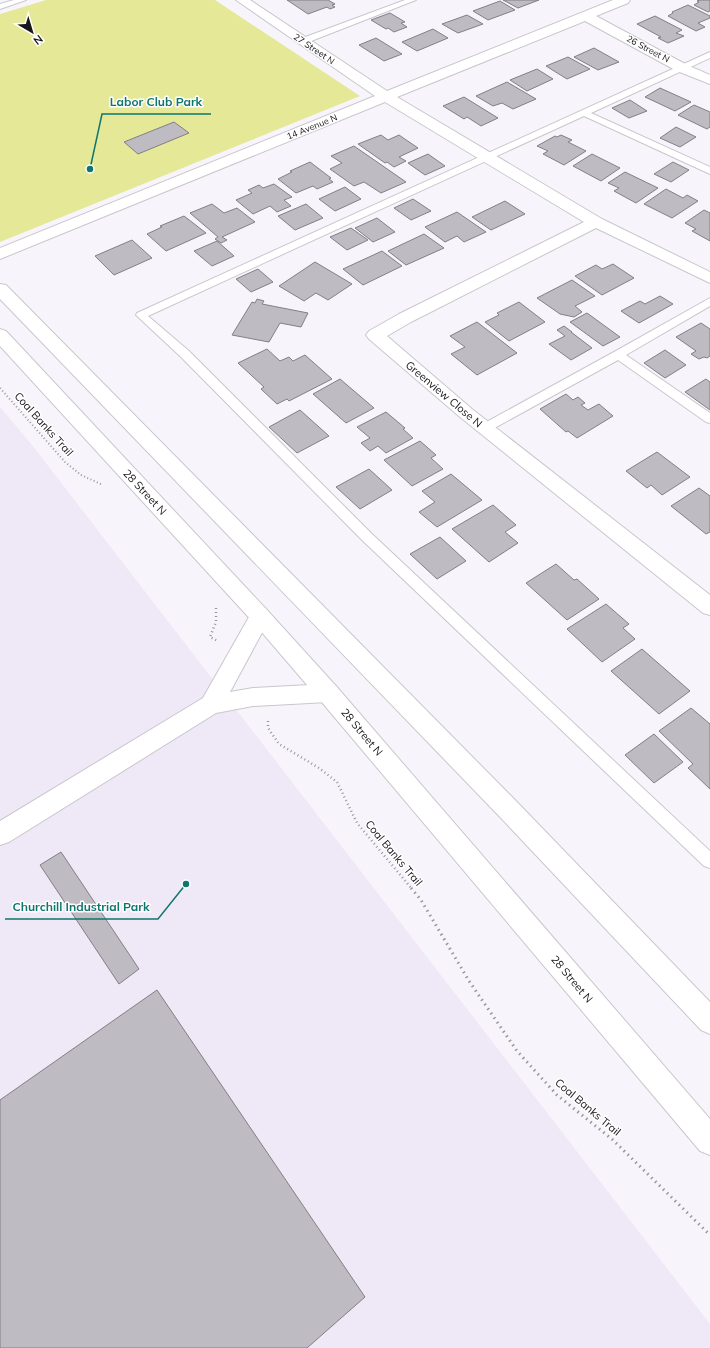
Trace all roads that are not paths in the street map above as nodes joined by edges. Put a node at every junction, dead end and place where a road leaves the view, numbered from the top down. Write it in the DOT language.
graph roads {
  1 [pos="22,0"];
  2 [pos="242,0"];
  3 [pos="412,0"];
  4 [pos="624,0"];
  5 [pos="0,7"];
  6 [pos="586,16"];
  7 [pos="303,41"];
  8 [pos="710,55"];
  9 [pos="682,68"];
  10 [pos="710,80"];
  11 [pos="386,98"];
  12 [pos="586,113"];
  13 [pos="488,158"];
  14 [pos="710,171"];
  15 [pos="596,222"];
  16 [pos="0,254"];
  17 [pos="710,278"];
  18 [pos="0,289"];
  19 [pos="710,301"];
  20 [pos="0,335"];
  21 [pos="618,355"];
  22 [pos="710,420"];
  23 [pos="485,428"];
  24 [pos="710,606"];
  25 [pos="260,616"];
  26 [pos="328,693"];
  27 [pos="211,705"];
  28 [pos="0,834"];
  29 [pos="710,861"];
  30 [pos="710,1021"];
  31 [pos="710,1141"];
  1 -- 5 [label="lane"];
  2 -- 7 [label="street, 27 Street N"];
  3 -- 7 [label="lane"];
  4 -- 6 [label="street, 14 Avenue N"];
  6 -- 9 [label="street, 26 Street N"];
  6 -- 11 [label="street, 14 Avenue N"];
  7 -- 11 [label="street, 27 Street N"];
  8 -- 9 [label="lane"];
  9 -- 10 [label="street, 26 Street N"];
  9 -- 12 [label="lane"];
  11 -- 13 [label="street"];
  11 -- 16 [label="street, 14 Avenue N"];
  12 -- 13 [label="lane"];
  12 -- 14 [label="lane"];
  13 -- 15 [label="street"];
  13 -- 29 [label="lane"];
  15 -- 17 [label="street"];
  15 -- 23 [label="street, Greenview Close N"];
  18 -- 30 [label="street"];
  19 -- 21 [label="lane"];
  20 -- 25 [label="street, 28 Street N"];
  21 -- 22 [label="lane"];
  21 -- 23 [label="lane"];
  23 -- 24 [label="street, Greenview Close N"];
  25 -- 26 [label="street, 28 Street N"];
  25 -- 27 [label="street"];
  26 -- 27 [label="street"];
  26 -- 31 [label="street, 28 Street N"];
  27 -- 28 [label="street"];
}
